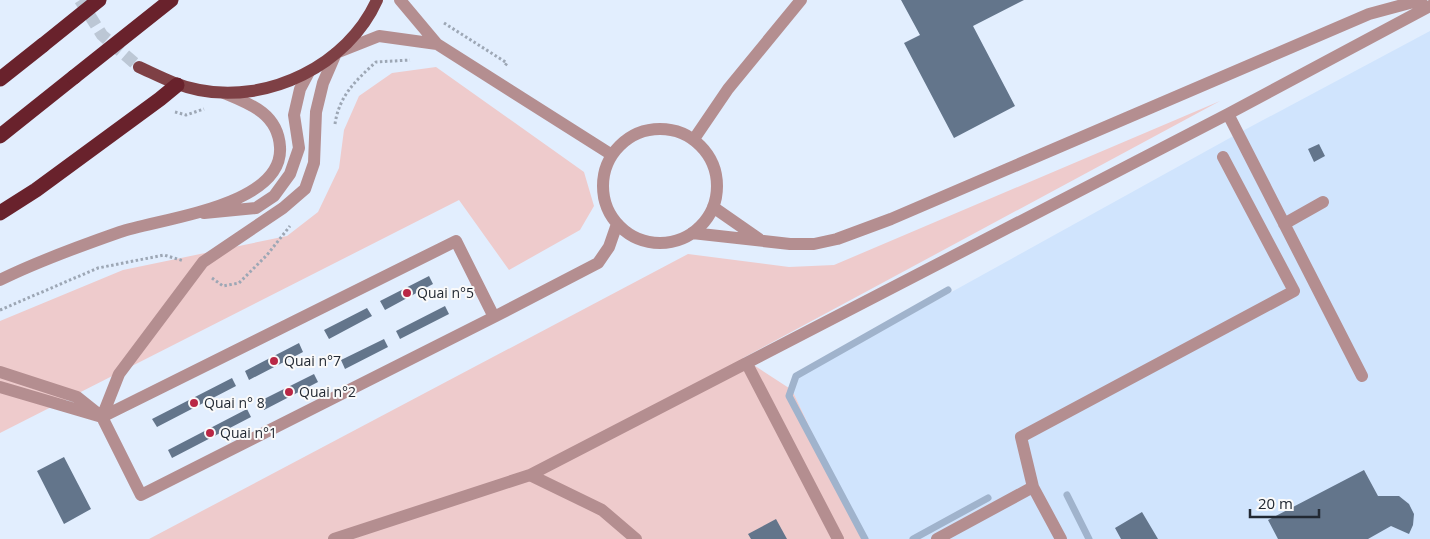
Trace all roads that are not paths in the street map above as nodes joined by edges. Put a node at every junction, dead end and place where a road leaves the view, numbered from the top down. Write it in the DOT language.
graph roads {
  1 [pos="99,0"];
  2 [pos="171,0"];
  3 [pos="377,0"];
  4 [pos="400,0"];
  5 [pos="801,0"];
  6 [pos="1421,0"];
  7 [pos="1430,6"];
  8 [pos="437,44"];
  9 [pos="336,53"];
  10 [pos="139,66"];
  11 [pos="309,72"];
  12 [pos="0,79"];
  13 [pos="177,84"];
  14 [pos="224,93"];
  15 [pos="1228,114"];
  16 [pos="0,136"];
  17 [pos="694,139"];
  18 [pos="612,155"];
  19 [pos="1223,157"];
  20 [pos="1322,202"];
  21 [pos="713,207"];
  22 [pos="0,214"];
  23 [pos="194,214"];
  24 [pos="617,224"];
  25 [pos="1284,224"];
  26 [pos="692,233"];
  27 [pos="759,239"];
  28 [pos="0,280"];
  29 [pos="494,317"];
  30 [pos="746,364"];
  31 [pos="0,372"];
  32 [pos="1362,376"];
  33 [pos="0,387"];
  34 [pos="102,417"];
  35 [pos="530,474"];
  36 [pos="1033,487"];
  37 [pos="334,539"];
  38 [pos="636,539"];
  39 [pos="838,539"];
  40 [pos="936,539"];
  41 [pos="1061,539"];
  1 -- 12 [label="highway, bridge"];
  2 -- 16 [label="highway, bridge"];
  3 -- 9 [label="main road"];
  4 -- 8 [label="street"];
  5 -- 17 [label="street"];
  6 -- 27 [label="street"];
  7 -- 15 [label="street"];
  8 -- 9 [label="street"];
  8 -- 18 [label="street"];
  9 -- 11 [label="main road"];
  9 -- 34 [label="street"];
  10 -- 13 [label="main road"];
  11 -- 14 [label="main road"];
  11 -- 23 [label="street"];
  13 -- 14 [label="main road"];
  13 -- 22 [label="highway"];
  14 -- 23 [label="street"];
  15 -- 25 [label="street"];
  15 -- 30 [label="street"];
  17 -- 18 [label="street"];
  17 -- 21 [label="street"];
  18 -- 24 [label="street"];
  19 -- 36 [label="street"];
  20 -- 25 [label="street"];
  21 -- 26 [label="street"];
  21 -- 27 [label="street"];
  23 -- 28 [label="street"];
  24 -- 26 [label="street"];
  24 -- 29 [label="street"];
  25 -- 32 [label="street"];
  26 -- 27 [label="street"];
  29 -- 34 [label="street"];
  29 -- 34 [label="street"];
  30 -- 35 [label="street"];
  30 -- 39 [label="street"];
  31 -- 34 [label="street"];
  33 -- 34 [label="street"];
  35 -- 37 [label="street"];
  35 -- 38 [label="street"];
  36 -- 40 [label="street"];
  36 -- 41 [label="street"];
}
